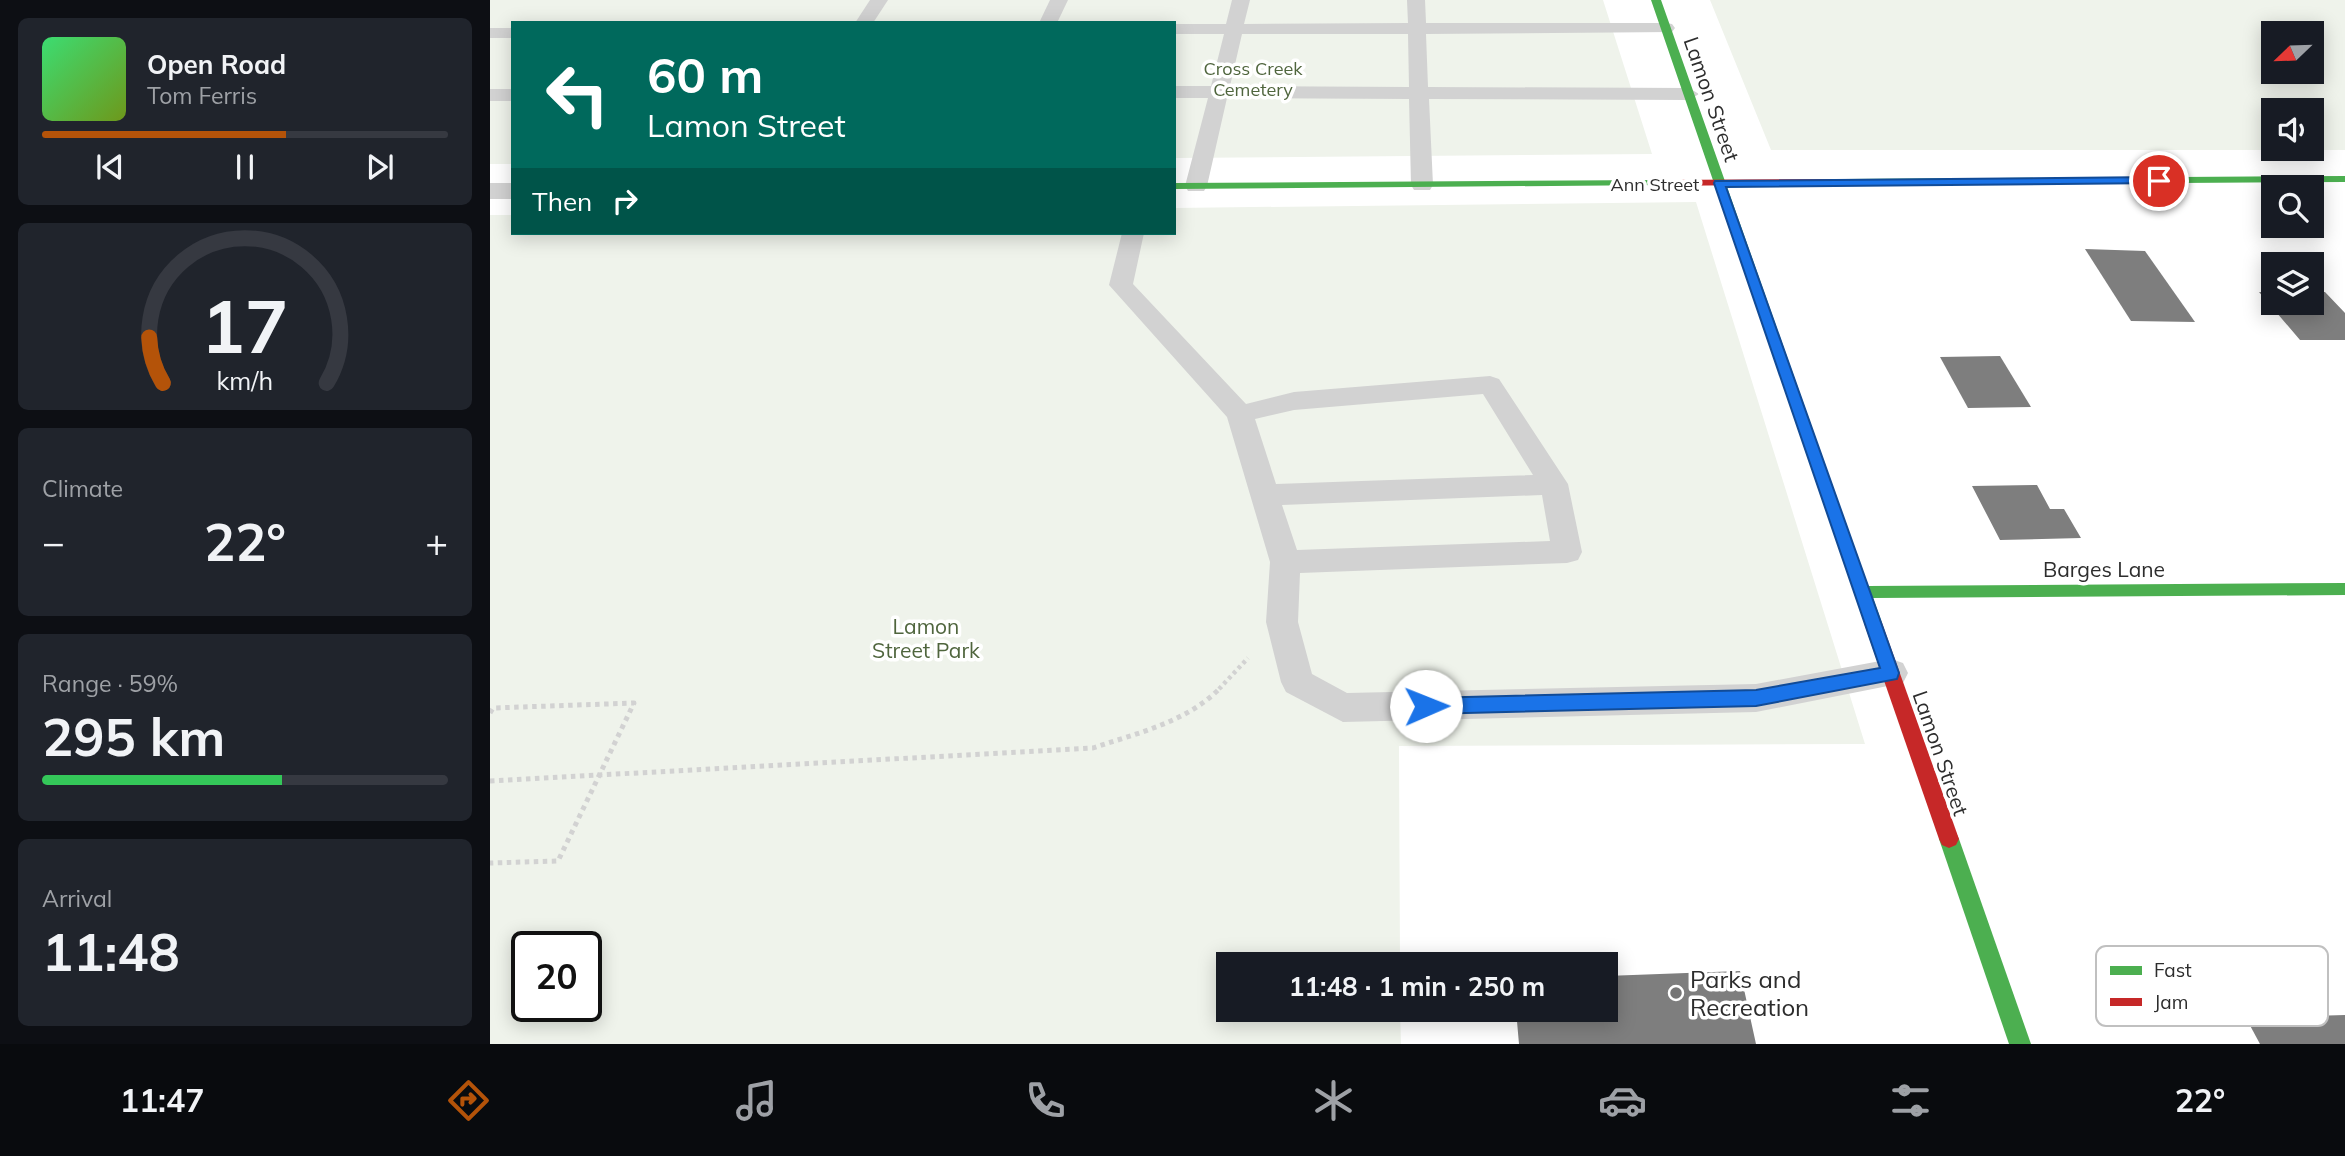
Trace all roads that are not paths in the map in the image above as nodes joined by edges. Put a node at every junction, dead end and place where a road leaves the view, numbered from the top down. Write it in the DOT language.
graph roads {
  1 [pos="879,0"];
  2 [pos="1059,0"];
  3 [pos="1241,0"];
  4 [pos="1416,0"];
  5 [pos="1656,0"];
  6 [pos="865,21"];
  7 [pos="1049,21"];
  8 [pos="1417,27"];
  9 [pos="1666,28"];
  10 [pos="1176,29"];
  11 [pos="1234,29"];
  12 [pos="490,33"];
  13 [pos="511,33"];
  14 [pos="1176,92"];
  15 [pos="1218,92"];
  16 [pos="1418,93"];
  17 [pos="1689,94"];
  18 [pos="490,95"];
  19 [pos="511,95"];
  20 [pos="2345,180"];
  21 [pos="1719,183"];
  22 [pos="1422,185"];
  23 [pos="1196,186"];
  24 [pos="1176,187"];
  25 [pos="490,191"];
  26 [pos="511,191"];
  27 [pos="1133,235"];
  28 [pos="1240,414"];
  29 [pos="1554,484"];
  30 [pos="1265,495"];
  31 [pos="1285,562"];
  32 [pos="2345,589"];
  33 [pos="1863,592"];
  34 [pos="1891,673"];
  35 [pos="2020,1044"];
  1 -- 6 [label="lane"];
  2 -- 7 [label="lane"];
  3 -- 11 [label="lane"];
  4 -- 8 [label="lane"];
  5 -- 9 [label="street, Lamon Street"];
  8 -- 9 [label="lane"];
  8 -- 11 [label="lane"];
  8 -- 16 [label="lane"];
  9 -- 17 [label="street, Lamon Street"];
  10 -- 11 [label="lane"];
  11 -- 15 [label="lane"];
  12 -- 13 [label="lane"];
  14 -- 15 [label="lane"];
  15 -- 16 [label="lane"];
  15 -- 23 [label="lane"];
  16 -- 17 [label="lane"];
  16 -- 22 [label="lane"];
  17 -- 21 [label="street, Lamon Street"];
  18 -- 19 [label="lane"];
  20 -- 21 [label="street, Ann Street"];
  21 -- 22 [label="street, Ann Street"];
  21 -- 33 [label="street, Lamon Street"];
  22 -- 23 [label="street, Ann Street"];
  23 -- 24 [label="street, Ann Street"];
  25 -- 26 [label="street"];
  27 -- 28 [label="lane"];
  28 -- 29 [label="lane"];
  28 -- 30 [label="lane"];
  29 -- 30 [label="lane"];
  29 -- 31 [label="lane"];
  30 -- 31 [label="lane"];
  31 -- 34 [label="lane"];
  32 -- 33 [label="street, Barges Lane"];
  33 -- 34 [label="street, Lamon Street"];
  34 -- 35 [label="street, Lamon Street"];
}
